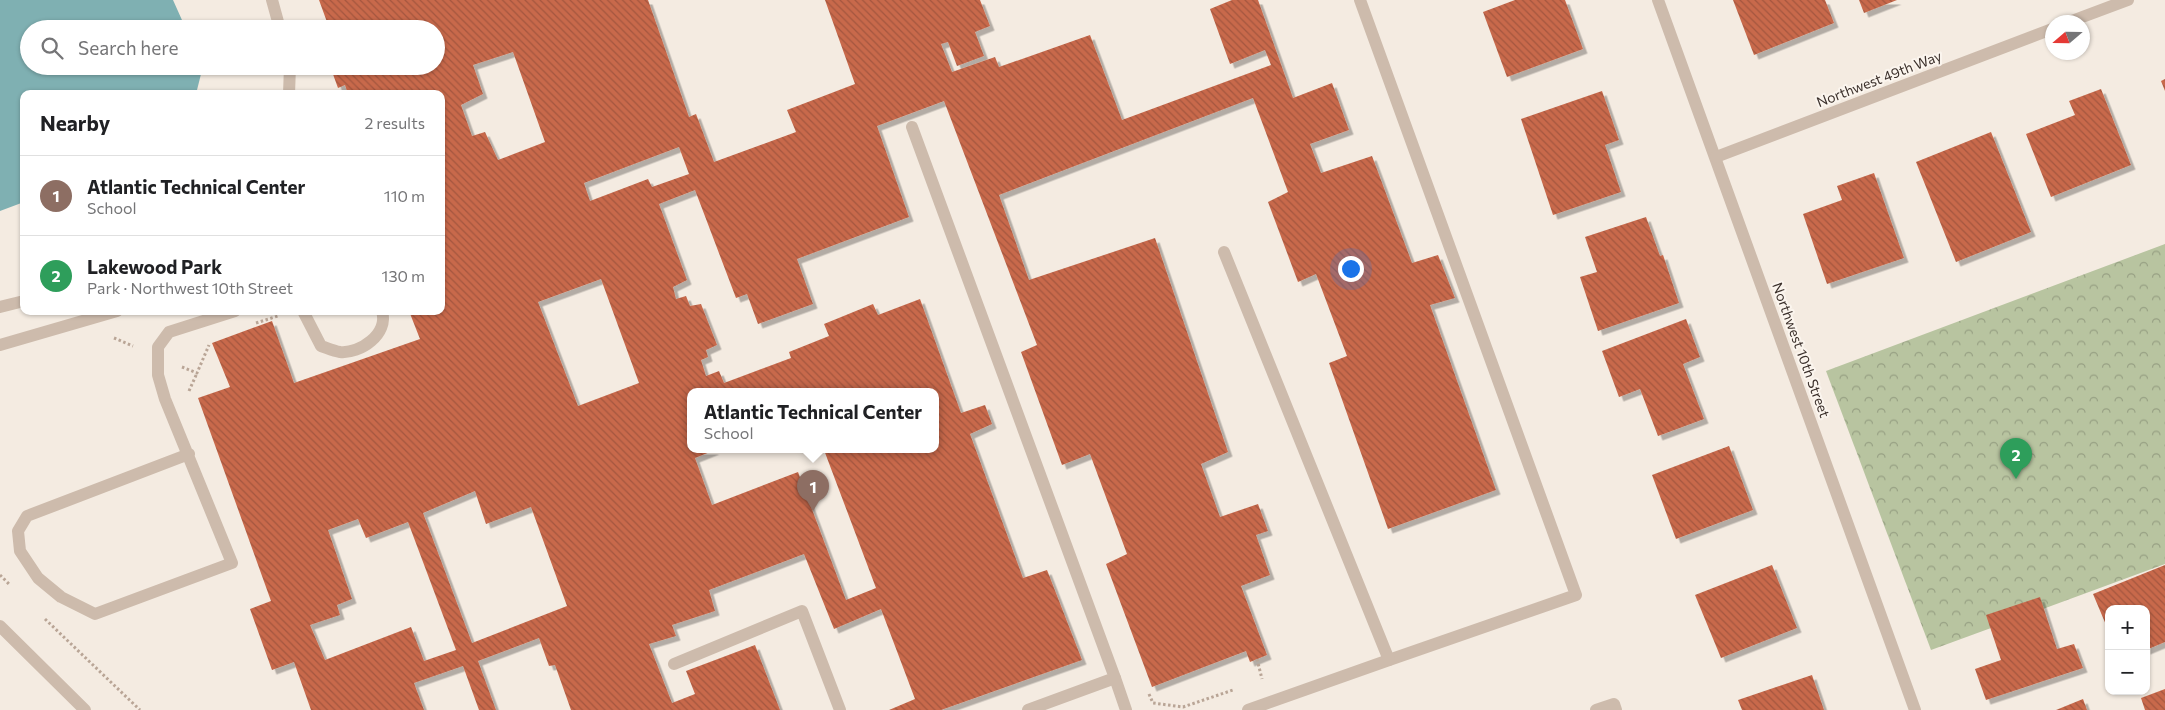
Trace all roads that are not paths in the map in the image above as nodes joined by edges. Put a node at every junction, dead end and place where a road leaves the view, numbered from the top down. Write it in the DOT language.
graph roads {
  1 [pos="272,0"];
  2 [pos="1360,0"];
  3 [pos="1658,0"];
  4 [pos="2128,0"];
  5 [pos="2088,15"];
  6 [pos="278,20"];
  7 [pos="2045,32"];
  8 [pos="290,75"];
  9 [pos="289,90"];
  10 [pos="912,127"];
  11 [pos="1716,157"];
  12 [pos="1224,252"];
  13 [pos="20,302"];
  14 [pos="0,307"];
  15 [pos="103,315"];
  16 [pos="222,315"];
  17 [pos="305,315"];
  18 [pos="383,315"];
  19 [pos="0,345"];
  20 [pos="189,454"];
  21 [pos="0,626"];
  22 [pos="1389,660"];
  23 [pos="674,664"];
  24 [pos="1114,678"];
  25 [pos="85,710"];
  26 [pos="840,710"];
  27 [pos="1028,710"];
  28 [pos="1126,710"];
  29 [pos="1248,710"];
  30 [pos="1596,710"];
  31 [pos="1616,710"];
  32 [pos="1915,710"];
  1 -- 6 [label="street"];
  2 -- 22 [label="street"];
  3 -- 11 [label="street, Northwest 10th Street"];
  4 -- 5 [label="street"];
  7 -- 11 [label="street, Northwest 49th Way"];
  8 -- 9 [label="street"];
  10 -- 24 [label="street"];
  11 -- 32 [label="street, Northwest 10th Street"];
  12 -- 22 [label="street"];
  13 -- 14 [label="street"];
  15 -- 19 [label="street"];
  16 -- 20 [label="street"];
  17 -- 18 [label="street"];
  20 -- 20 [label="street"];
  21 -- 25 [label="street"];
  22 -- 29 [label="street"];
  23 -- 26 [label="street"];
  24 -- 27 [label="street"];
  24 -- 28 [label="street"];
  30 -- 31 [label="street"];
}
